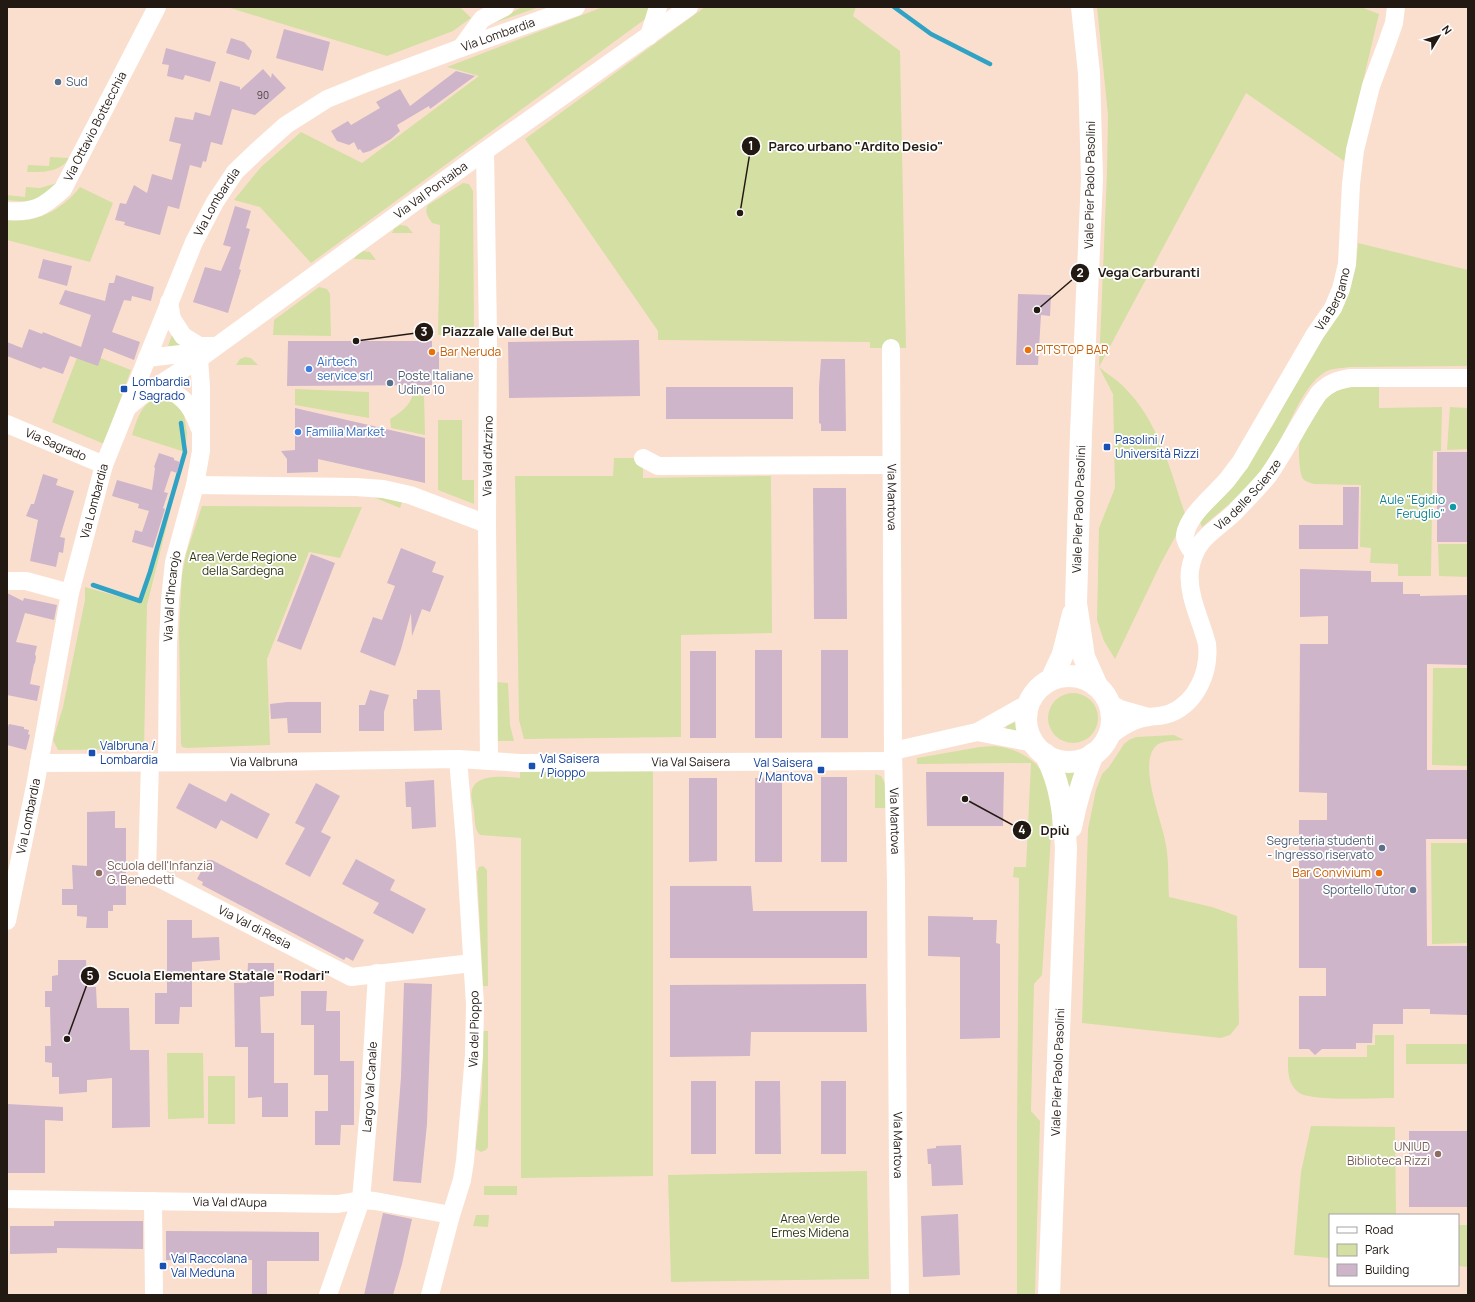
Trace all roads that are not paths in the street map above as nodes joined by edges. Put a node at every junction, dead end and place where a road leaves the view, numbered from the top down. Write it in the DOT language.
graph roads {
  1 [pos="157,7"];
  2 [pos="505,7"];
  3 [pos="576,7"];
  4 [pos="1082,7"];
  5 [pos="1396,7"];
  6 [pos="657,9"];
  7 [pos="684,9"];
  8 [pos="648,36"];
  9 [pos="461,48"];
  10 [pos="484,151"];
  11 [pos="7,211"];
  12 [pos="169,302"];
  13 [pos="216,346"];
  14 [pos="891,348"];
  15 [pos="199,355"];
  16 [pos="147,358"];
  17 [pos="178,373"];
  18 [pos="1468,378"];
  19 [pos="156,387"];
  20 [pos="186,401"];
  21 [pos="127,408"];
  22 [pos="7,424"];
  23 [pos="202,434"];
  24 [pos="643,458"];
  25 [pos="104,465"];
  26 [pos="891,465"];
  27 [pos="195,485"];
  28 [pos="487,524"];
  29 [pos="1194,554"];
  30 [pos="7,581"];
  31 [pos="70,593"];
  32 [pos="1076,603"];
  33 [pos="1051,680"];
  34 [pos="1103,694"];
  35 [pos="1029,703"];
  36 [pos="1149,717"];
  37 [pos="977,732"];
  38 [pos="1108,737"];
  39 [pos="1040,748"];
  40 [pos="1093,754"];
  41 [pos="893,756"];
  42 [pos="458,759"];
  43 [pos="489,761"];
  44 [pos="159,762"];
  45 [pos="39,763"];
  46 [pos="1066,848"];
  47 [pos="7,921"];
  48 [pos="472,962"];
  49 [pos="376,973"];
  50 [pos="7,1198"];
  51 [pos="361,1200"];
  52 [pos="153,1201"];
  53 [pos="451,1215"];
  54 [pos="154,1295"];
  55 [pos="328,1295"];
  56 [pos="430,1295"];
  57 [pos="900,1295"];
  58 [pos="1049,1295"];
  1 -- 11 [label="street, Via Ottavio Bottecchia"];
  2 -- 9 [label="street"];
  3 -- 9 [label="street, Via Lombardia"];
  4 -- 32 [label="main road, Viale Pier Paolo Pasolini"];
  5 -- 29 [label="street, Via Bergamo"];
  6 -- 8 [label="street"];
  7 -- 8 [label="street, Via Val Pontaiba"];
  8 -- 10 [label="street, Via Val Pontaiba"];
  9 -- 12 [label="street, Via Lombardia"];
  10 -- 13 [label="street, Via Val Pontaiba"];
  10 -- 28 [label="street, Via Val d'Arzino"];
  12 -- 13 [label="street"];
  12 -- 16 [label="street, Via Lombardia"];
  13 -- 15 [label="street, Via Val Pontaiba"];
  14 -- 26 [label="street, Via Mantova"];
  15 -- 16 [label="street"];
  15 -- 17 [label="street, Via Val Pontaiba"];
  15 -- 23 [label="street, Via Val d'Incarojo"];
  16 -- 17 [label="street"];
  16 -- 21 [label="street, Via Lombardia"];
  17 -- 19 [label="street, Via Val Pontaiba"];
  17 -- 20 [label="street, Via Val d'Incarojo"];
  18 -- 29 [label="street, Via delle Scienze"];
  19 -- 20 [label="street, Via Val d'Incarojo"];
  19 -- 21 [label="street, Via Val Pontaiba"];
  20 -- 23 [label="street, Via Val d'Incarojo"];
  21 -- 25 [label="street, Via Lombardia"];
  22 -- 25 [label="street, Via Sagrado"];
  23 -- 27 [label="street, Via Val d'Incarojo"];
  24 -- 26 [label="street"];
  25 -- 31 [label="street, Via Lombardia"];
  26 -- 41 [label="street, Via Mantova"];
  27 -- 28 [label="street"];
  27 -- 44 [label="street, Via Val d'Incarojo"];
  28 -- 43 [label="street, Via Val d'Arzino"];
  29 -- 36 [label="street, Via delle Scienze"];
  30 -- 31 [label="street"];
  31 -- 45 [label="street, Via Lombardia"];
  32 -- 33 [label="main road, Viale Pier Paolo Pasolini"];
  32 -- 34 [label="main road, Viale Pier Paolo Pasolini"];
  33 -- 34 [label="main road"];
  33 -- 35 [label="main road"];
  34 -- 36 [label="street, Via delle Scienze"];
  34 -- 38 [label="main road"];
  35 -- 37 [label="street"];
  35 -- 39 [label="main road"];
  36 -- 38 [label="street, Via delle Scienze"];
  37 -- 39 [label="street"];
  37 -- 41 [label="street"];
  38 -- 40 [label="main road"];
  39 -- 40 [label="main road"];
  39 -- 46 [label="main road, Viale Pier Paolo Pasolini"];
  40 -- 46 [label="main road, Viale Pier Paolo Pasolini"];
  41 -- 43 [label="street, Via Val Saisera"];
  41 -- 57 [label="street, Via Mantova"];
  42 -- 43 [label="street, Via Valbruna"];
  42 -- 44 [label="street, Via Valbruna"];
  42 -- 48 [label="street, Via del Pioppo"];
  44 -- 45 [label="street, Via Valbruna"];
  44 -- 49 [label="street, Via Val di Resia"];
  45 -- 47 [label="street, Via Lombardia"];
  46 -- 58 [label="main road, Viale Pier Paolo Pasolini"];
  48 -- 49 [label="street, Via Val di Resia"];
  48 -- 53 [label="street, Via del Pioppo"];
  49 -- 51 [label="street, Largo Val Canale"];
  50 -- 52 [label="street, Via Val d'Aupa"];
  51 -- 52 [label="street, Via Val d'Aupa"];
  51 -- 53 [label="street, Via Val d'Aupa"];
  51 -- 55 [label="street, Largo Val Canale"];
  52 -- 54 [label="street"];
  53 -- 56 [label="street, Via del Pioppo"];
}
